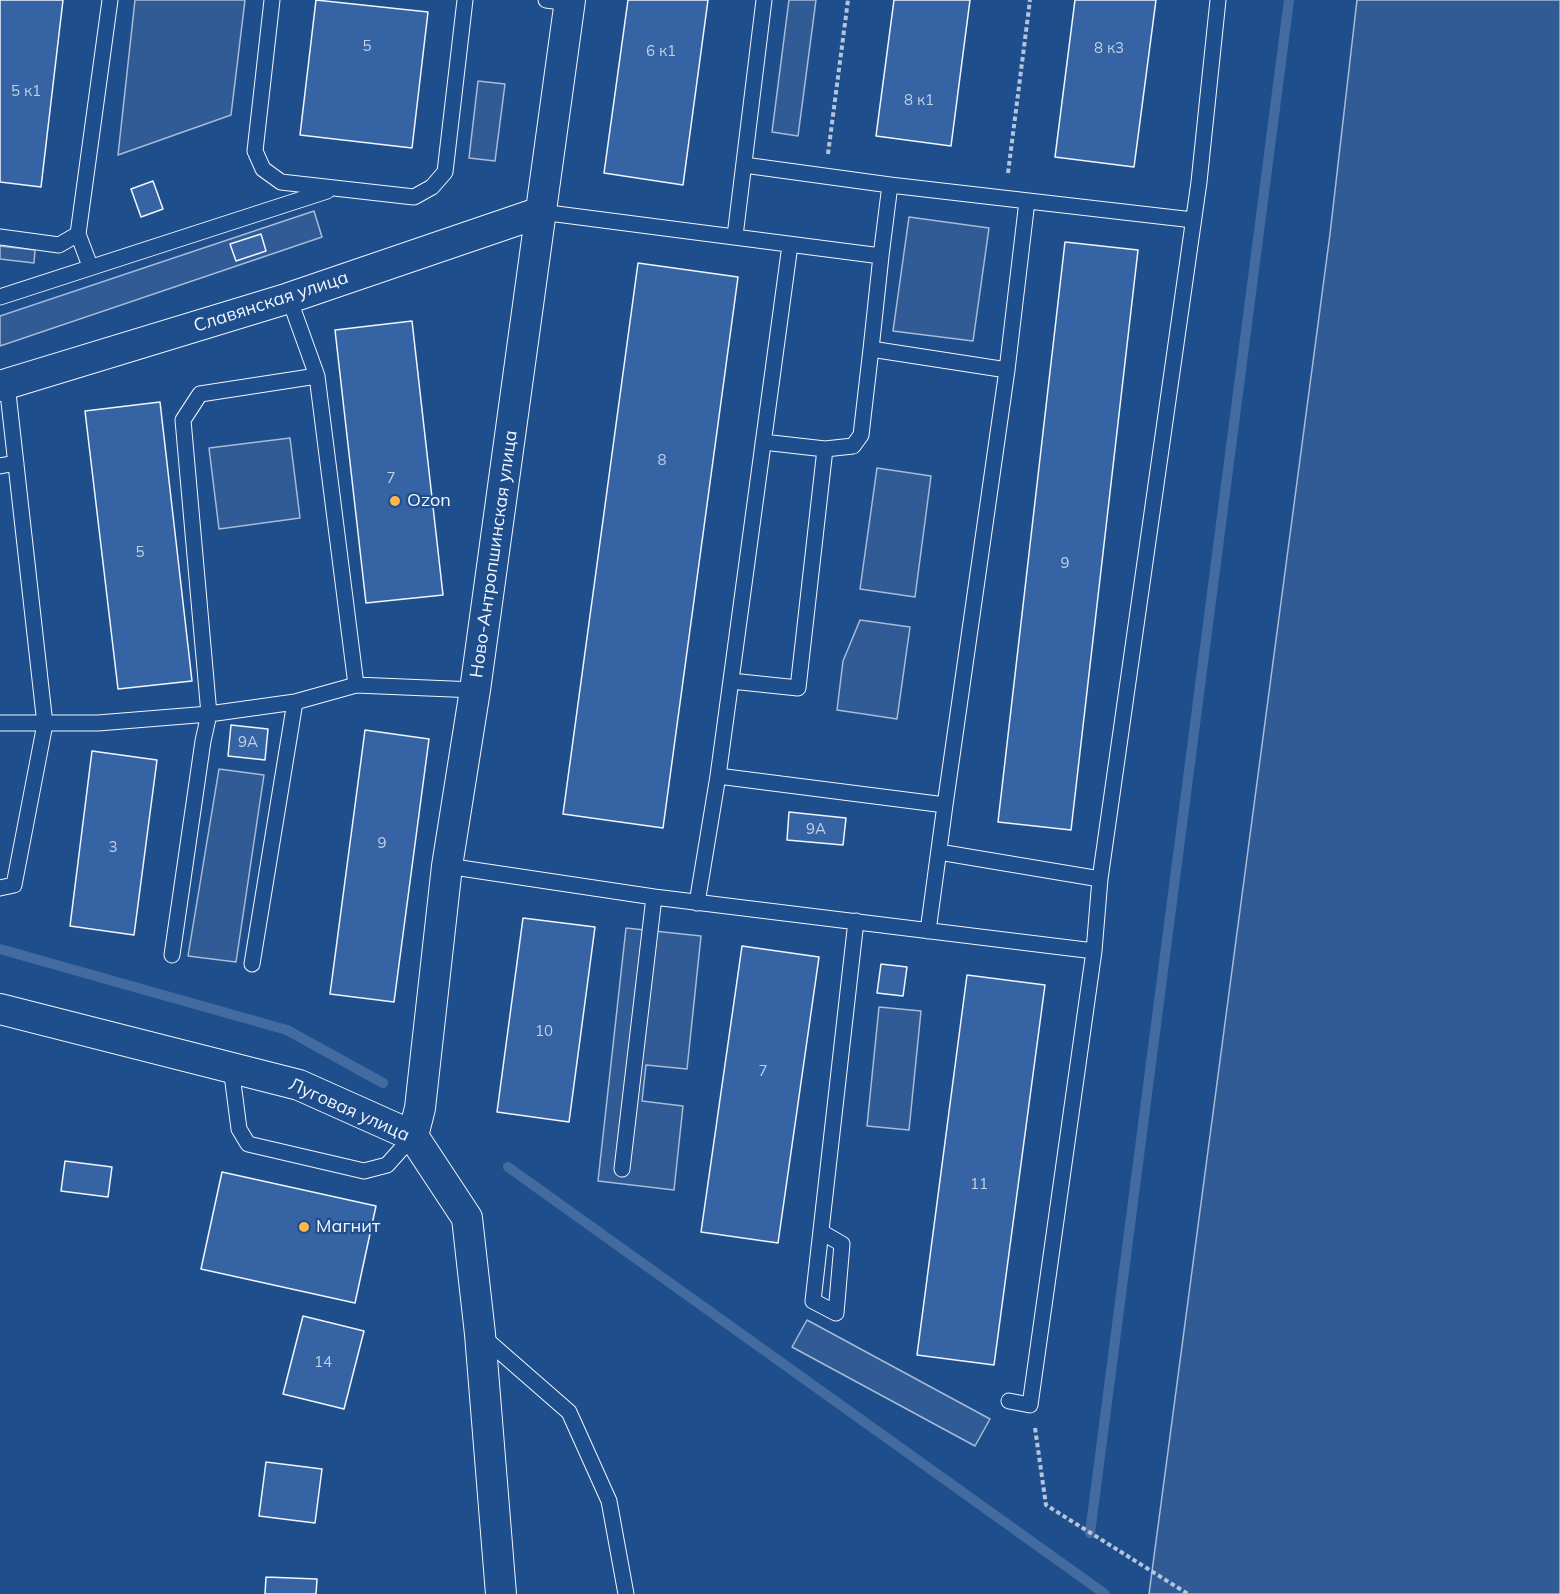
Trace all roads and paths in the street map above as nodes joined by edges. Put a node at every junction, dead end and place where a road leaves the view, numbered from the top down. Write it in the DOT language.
graph roads {
  1 [pos="110,0"];
  2 [pos="272,0"];
  3 [pos="465,0"];
  4 [pos="764,0"];
  5 [pos="848,0"];
  6 [pos="1030,0"];
  7 [pos="1218,0"];
  8 [pos="562,1"];
  9 [pos="744,165"];
  10 [pos="825,176"];
  11 [pos="890,184"];
  12 [pos="333,189"];
  13 [pos="1005,198"];
  14 [pos="1027,201"];
  15 [pos="541,212"];
  16 [pos="1193,220"];
  17 [pos="78,234"];
  18 [pos="735,236"];
  19 [pos="0,237"];
  20 [pos="790,245"];
  21 [pos="881,256"];
  22 [pos="90,266"];
  23 [pos="0,297"];
  24 [pos="289,298"];
  25 [pos="871,349"];
  26 [pos="1007,370"];
  27 [pos="317,376"];
  28 [pos="3,385"];
  29 [pos="763,442"];
  30 [pos="825,449"];
  31 [pos="15,463"];
  32 [pos="0,466"];
  33 [pos="731,681"];
  34 [pos="356,685"];
  35 [pos="475,690"];
  36 [pos="296,702"];
  37 [pos="209,714"];
  38 [pos="0,723"];
  39 [pos="45,724"];
  40 [pos="718,776"];
  41 [pos="945,805"];
  42 [pos="939,852"];
  43 [pos="447,866"];
  44 [pos="1100,879"];
  45 [pos="0,888"];
  46 [pos="654,897"];
  47 [pos="697,903"];
  48 [pos="856,921"];
  49 [pos="928,931"];
  50 [pos="1094,951"];
  51 [pos="172,955"];
  52 [pos="252,964"];
  53 [pos="0,1009"];
  54 [pos="231,1067"];
  55 [pos="417,1122"];
  56 [pos="622,1169"];
  57 [pos="823,1233"];
  58 [pos="480,1334"];
  59 [pos="1009,1401"];
  60 [pos="1030,1405"];
  61 [pos="501,1594"];
  62 [pos="626,1594"];
  63 [pos="1188,1594"];
  1 -- 17 [label="lane"];
  2 -- 12 [label="lane"];
  3 -- 12 [label="lane"];
  4 -- 9 [label="lane"];
  5 -- 10 [label="path"];
  6 -- 13 [label="path"];
  7 -- 16 [label="lane"];
  8 -- 15 [label="street, Ново-Антропшинская улица"];
  9 -- 10 [label="lane"];
  9 -- 18 [label="lane"];
  10 -- 11 [label="lane"];
  11 -- 13 [label="lane"];
  11 -- 21 [label="lane"];
  12 -- 22 [label="lane"];
  13 -- 14 [label="lane"];
  14 -- 16 [label="lane"];
  14 -- 26 [label="lane"];
  15 -- 18 [label="lane"];
  15 -- 24 [label="street, Славянская улица"];
  15 -- 35 [label="street, Ново-Антропшинская улица"];
  16 -- 44 [label="lane"];
  17 -- 19 [label="lane"];
  17 -- 22 [label="lane"];
  18 -- 20 [label="lane"];
  20 -- 21 [label="lane"];
  20 -- 29 [label="lane"];
  21 -- 25 [label="lane"];
  22 -- 23 [label="lane"];
  24 -- 27 [label="lane"];
  24 -- 28 [label="street, Славянская улица"];
  25 -- 26 [label="lane"];
  25 -- 30 [label="lane"];
  26 -- 41 [label="lane"];
  27 -- 34 [label="lane"];
  27 -- 37 [label="lane"];
  28 -- 31 [label="lane"];
  29 -- 30 [label="lane"];
  29 -- 33 [label="lane"];
  30 -- 33 [label="lane"];
  31 -- 32 [label="lane"];
  31 -- 39 [label="lane"];
  33 -- 40 [label="lane"];
  34 -- 35 [label="lane"];
  34 -- 36 [label="lane"];
  35 -- 43 [label="street, Ново-Антропшинская улица"];
  36 -- 37 [label="lane"];
  36 -- 52 [label="lane"];
  37 -- 39 [label="lane"];
  37 -- 51 [label="lane"];
  38 -- 39 [label="lane"];
  39 -- 45 [label="lane"];
  40 -- 41 [label="lane"];
  40 -- 47 [label="lane"];
  41 -- 42 [label="lane"];
  42 -- 44 [label="lane"];
  42 -- 49 [label="lane"];
  43 -- 46 [label="lane"];
  43 -- 55 [label="street, Ново-Антропшинская улица"];
  44 -- 50 [label="lane"];
  46 -- 47 [label="lane"];
  46 -- 56 [label="lane"];
  47 -- 48 [label="lane"];
  48 -- 49 [label="lane"];
  48 -- 57 [label="lane"];
  49 -- 50 [label="lane"];
  50 -- 60 [label="lane"];
  53 -- 54 [label="street, Луговая улица"];
  54 -- 55 [label="street, Луговая улица"];
  54 -- 55 [label="lane"];
  55 -- 58 [label="street, Луговая улица"];
  58 -- 61 [label="street, Луговая улица"];
  58 -- 62 [label="lane"];
  59 -- 60 [label="lane"];
  60 -- 63 [label="path"];
}
